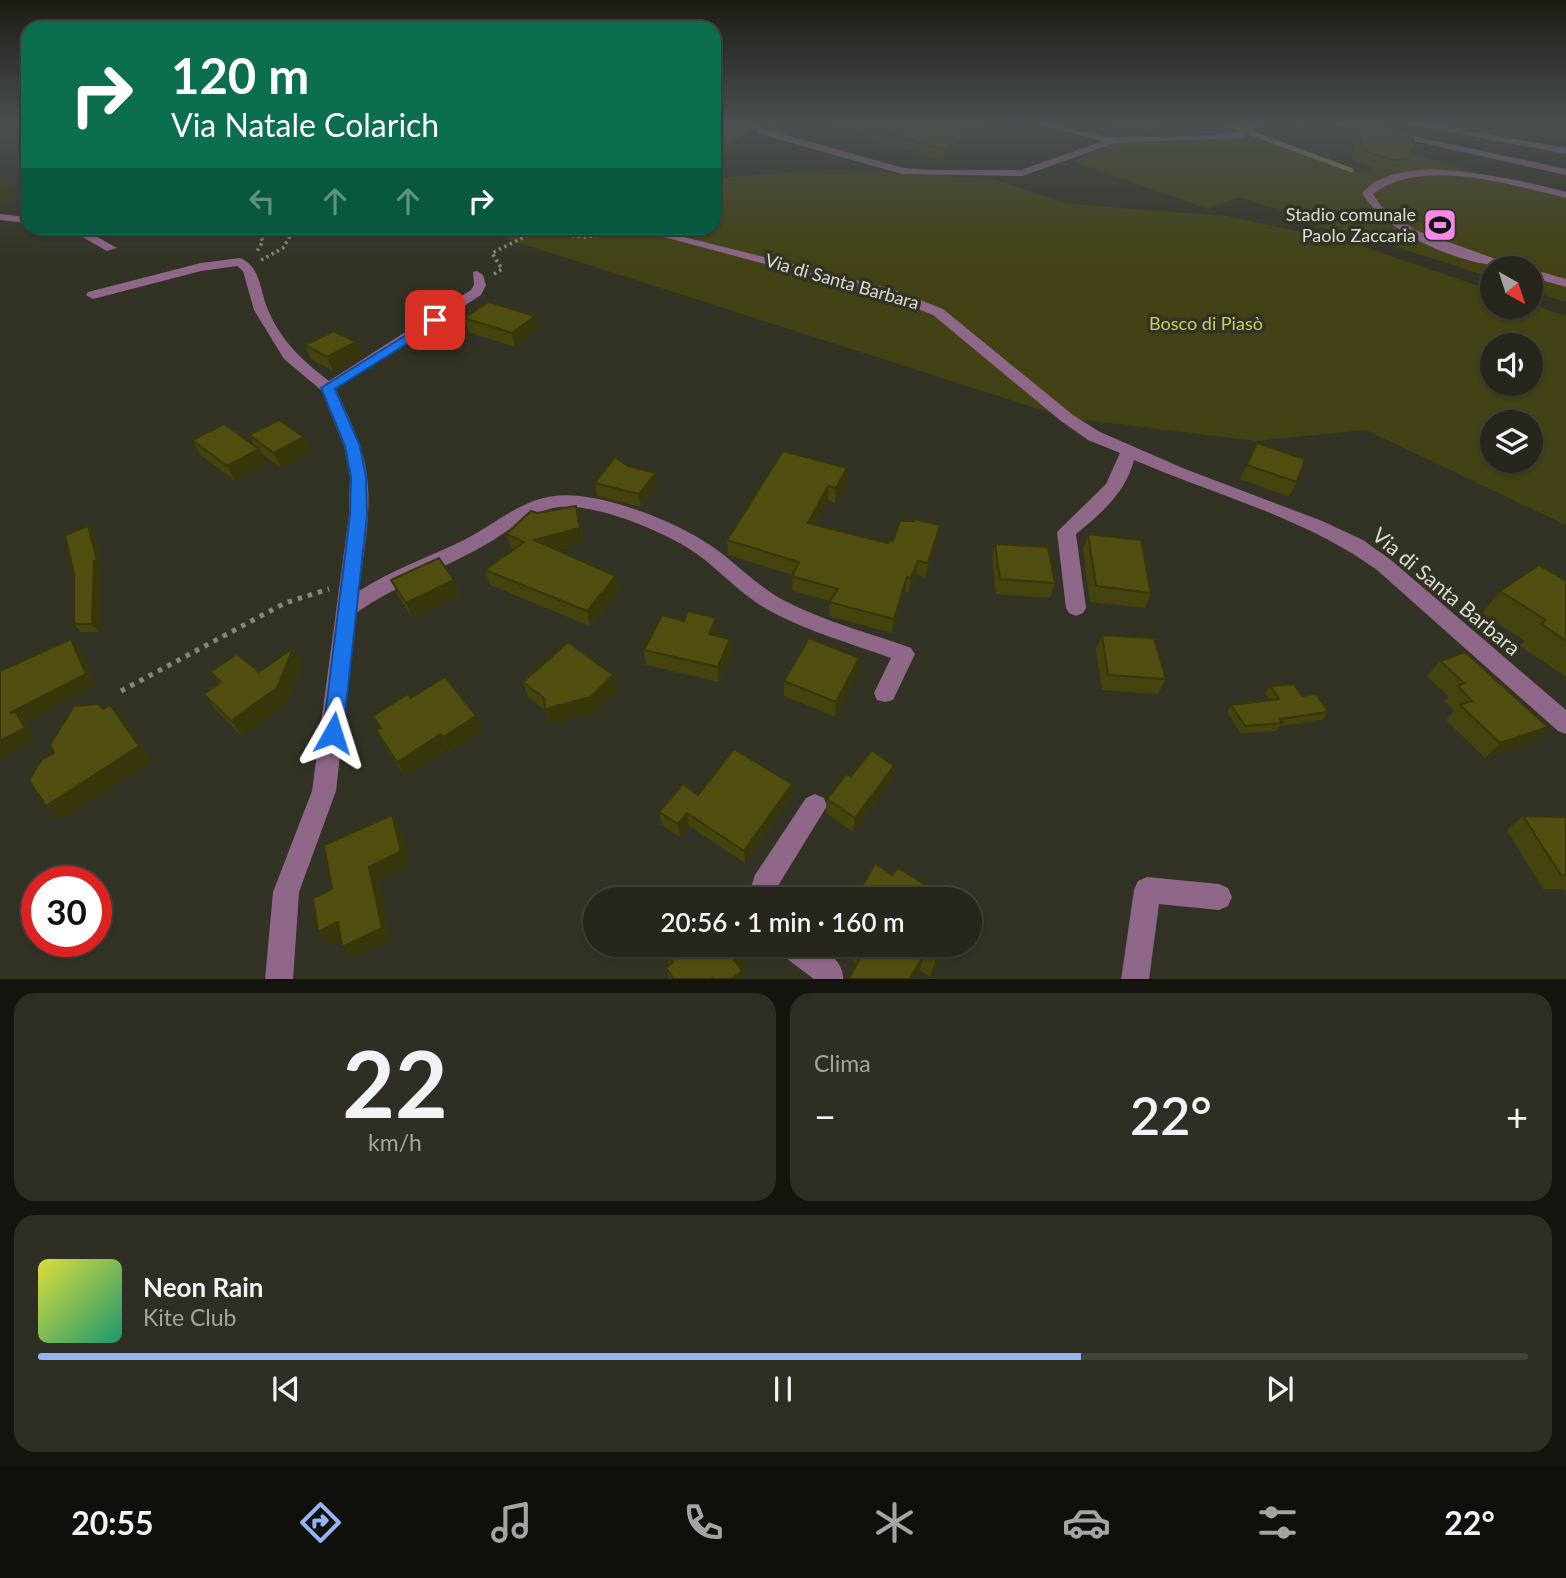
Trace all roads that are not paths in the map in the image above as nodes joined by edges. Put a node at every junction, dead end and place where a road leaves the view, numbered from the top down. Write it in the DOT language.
graph roads {
  1 [pos="893,169"];
  2 [pos="1034,169"];
  3 [pos="1566,195"];
  4 [pos="0,217"];
  5 [pos="21,219"];
  6 [pos="86,235"];
  7 [pos="663,235"];
  8 [pos="111,248"];
  9 [pos="1480,256"];
  10 [pos="1544,277"];
  11 [pos="479,280"];
  12 [pos="1566,284"];
  13 [pos="93,295"];
  14 [pos="328,388"];
  15 [pos="1128,453"];
  16 [pos="1076,608"];
  17 [pos="345,610"];
  18 [pos="885,692"];
  19 [pos="1566,724"];
  20 [pos="815,806"];
  21 [pos="763,887"];
  22 [pos="1219,897"];
  23 [pos="808,957"];
  24 [pos="279,979"];
  25 [pos="829,979"];
  26 [pos="1135,979"];
  1 -- 2 [label="street"];
  3 -- 9 [label="street"];
  4 -- 5 [label="street"];
  6 -- 8 [label="street"];
  7 -- 15 [label="street, Via di Santa Barbara"];
  10 -- 12 [label="street"];
  11 -- 14 [label="street"];
  13 -- 14 [label="street"];
  14 -- 17 [label="street"];
  15 -- 16 [label="street"];
  15 -- 19 [label="street, Via di Santa Barbara"];
  17 -- 18 [label="street"];
  17 -- 24 [label="street"];
  20 -- 21 [label="street"];
  22 -- 26 [label="street"];
  23 -- 25 [label="street"];
}
